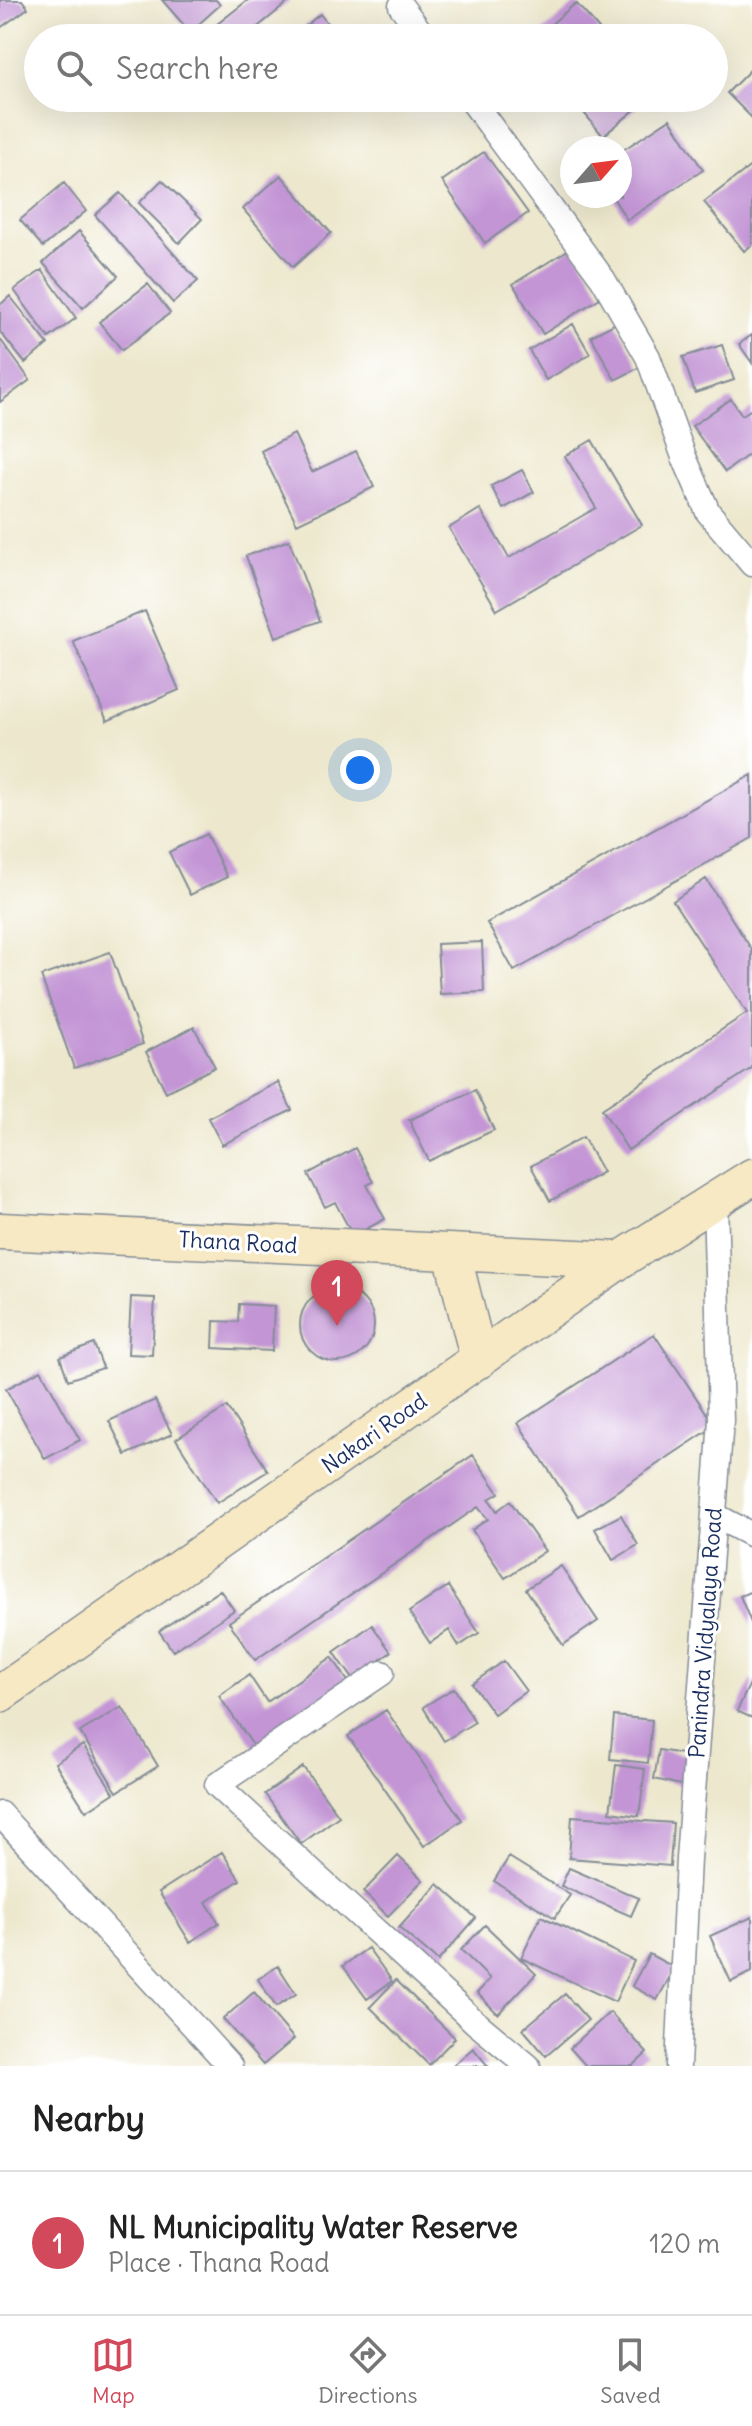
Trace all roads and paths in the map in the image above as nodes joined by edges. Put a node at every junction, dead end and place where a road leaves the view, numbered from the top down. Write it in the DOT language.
graph roads {
  1 [pos="401,6"];
  2 [pos="414,24"];
  3 [pos="480,112"];
  4 [pos="752,564"];
  5 [pos="752,1177"];
  6 [pos="715,1200"];
  7 [pos="0,1231"];
  8 [pos="452,1253"];
  9 [pos="620,1260"];
  10 [pos="479,1360"];
  11 [pos="714,1515"];
  12 [pos="752,1535"];
  13 [pos="382,1673"];
  14 [pos="0,1694"];
  15 [pos="0,1814"];
  16 [pos="230,2066"];
  17 [pos="528,2066"];
  18 [pos="678,2066"];
  1 -- 2 [label="street"];
  3 -- 4 [label="street"];
  5 -- 6 [label="street, Nakari Road"];
  6 -- 9 [label="street, Nakari Road"];
  6 -- 11 [label="street, Panindra Vidyalaya Road"];
  7 -- 8 [label="street, Thana Road"];
  8 -- 9 [label="street, Thana Road"];
  8 -- 10 [label="street"];
  9 -- 10 [label="street, Nakari Road"];
  10 -- 14 [label="street, Nakari Road"];
  11 -- 12 [label="street"];
  11 -- 18 [label="street, Panindra Vidyalaya Road"];
  13 -- 17 [label="street"];
  15 -- 16 [label="street"];
}
